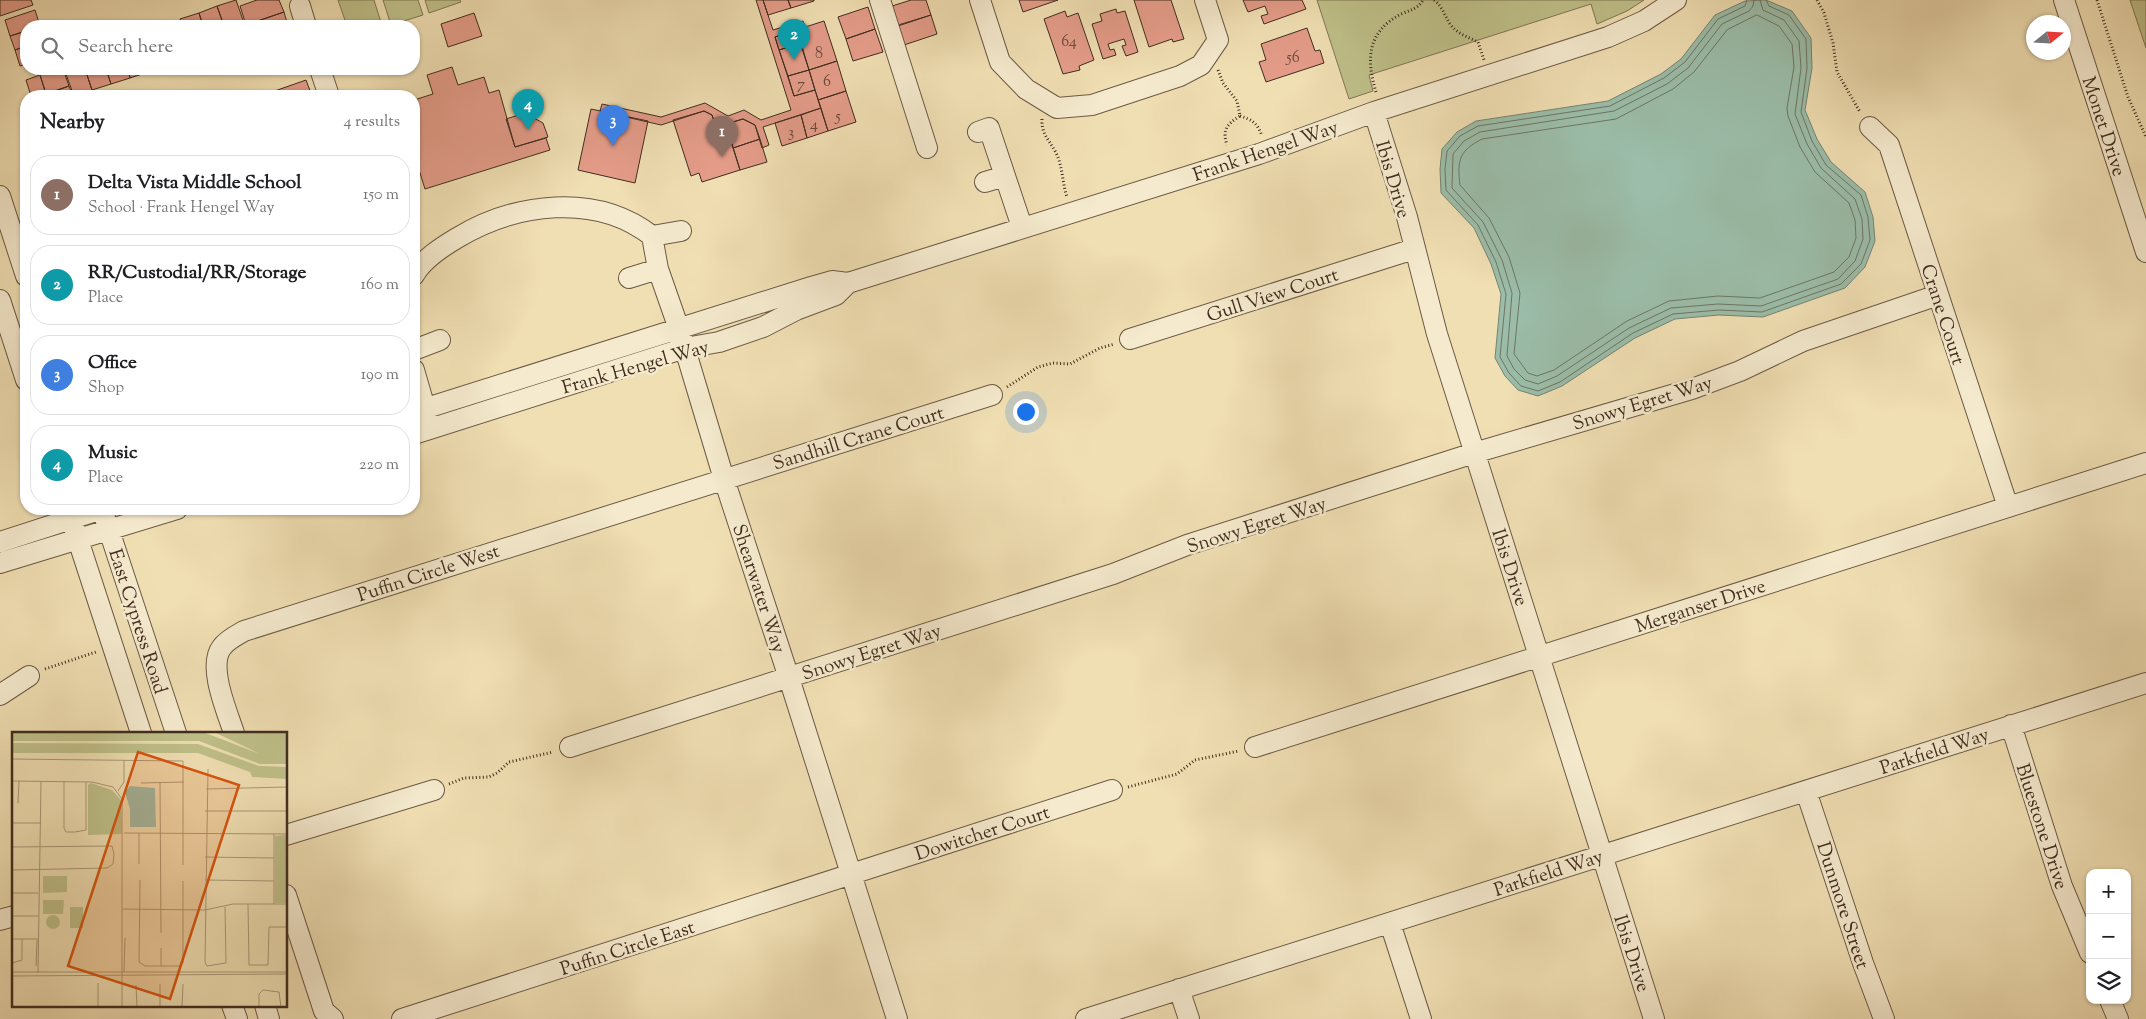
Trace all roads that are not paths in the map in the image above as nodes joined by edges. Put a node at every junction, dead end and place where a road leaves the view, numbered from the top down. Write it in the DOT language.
graph roads {
  1 [pos="880,0"];
  2 [pos="980,0"];
  3 [pos="1206,0"];
  4 [pos="1676,0"];
  5 [pos="2064,0"];
  6 [pos="300,6"];
  7 [pos="304,20"];
  8 [pos="322,75"];
  9 [pos="327,90"];
  10 [pos="1374,112"];
  11 [pos="1870,127"];
  12 [pos="978,132"];
  13 [pos="927,148"];
  14 [pos="1005,176"];
  15 [pos="984,182"];
  16 [pos="0,196"];
  17 [pos="1022,227"];
  18 [pos="681,231"];
  19 [pos="652,236"];
  20 [pos="1414,249"];
  21 [pos="2146,252"];
  22 [pos="20,258"];
  23 [pos="420,265"];
  24 [pos="658,269"];
  25 [pos="629,278"];
  26 [pos="848,283"];
  27 [pos="1938,295"];
  28 [pos="0,300"];
  29 [pos="679,329"];
  30 [pos="440,340"];
  31 [pos="1130,340"];
  32 [pos="420,348"];
  33 [pos="685,348"];
  34 [pos="20,362"];
  35 [pos="992,395"];
  36 [pos="420,411"];
  37 [pos="420,418"];
  38 [pos="422,431"];
  39 [pos="1474,453"];
  40 [pos="2146,462"];
  41 [pos="724,479"];
  42 [pos="2008,508"];
  43 [pos="89,515"];
  44 [pos="104,515"];
  45 [pos="158,515"];
  46 [pos="73,522"];
  47 [pos="109,530"];
  48 [pos="0,542"];
  49 [pos="0,563"];
  50 [pos="1539,655"];
  51 [pos="29,676"];
  52 [pos="789,678"];
  53 [pos="2146,682"];
  54 [pos="0,695"];
  55 [pos="2011,726"];
  56 [pos="141,732"];
  57 [pos="176,732"];
  58 [pos="234,732"];
  59 [pos="570,746"];
  60 [pos="1255,747"];
  61 [pos="434,790"];
  62 [pos="1112,790"];
  63 [pos="1806,790"];
  64 [pos="288,834"];
  65 [pos="1602,855"];
  66 [pos="851,874"];
  67 [pos="288,901"];
  68 [pos="1390,923"];
  69 [pos="2086,943"];
  70 [pos="1179,990"];
  71 [pos="2112,1004"];
  72 [pos="232,1006"];
  73 [pos="265,1006"];
  74 [pos="237,1019"];
  75 [pos="270,1019"];
  76 [pos="333,1019"];
  77 [pos="402,1019"];
  78 [pos="896,1019"];
  79 [pos="1086,1019"];
  80 [pos="1188,1019"];
  81 [pos="1421,1019"];
  82 [pos="1654,1019"];
  83 [pos="1884,1019"];
  84 [pos="2118,1019"];
  1 -- 13 [label="street"];
  2 -- 3 [label="street"];
  4 -- 10 [label="street, Frank Hengel Way"];
  5 -- 21 [label="street, Monet Drive"];
  6 -- 7 [label="street"];
  8 -- 9 [label="street"];
  10 -- 17 [label="street, Frank Hengel Way"];
  10 -- 20 [label="street, Ibis Drive"];
  11 -- 27 [label="street, Crane Court"];
  12 -- 14 [label="street"];
  14 -- 15 [label="street"];
  14 -- 17 [label="street"];
  16 -- 22 [label="street"];
  17 -- 26 [label="street, Frank Hengel Way"];
  18 -- 19 [label="street"];
  19 -- 23 [label="street"];
  19 -- 24 [label="street, Shearwater Way"];
  20 -- 31 [label="street, Gull View Court"];
  20 -- 39 [label="street, Ibis Drive"];
  24 -- 25 [label="street"];
  24 -- 29 [label="street, Shearwater Way"];
  26 -- 29 [label="street, Frank Hengel Way"];
  26 -- 33 [label="street, Frank Hengel Way"];
  27 -- 39 [label="street, Snowy Egret Way"];
  27 -- 42 [label="street, Crane Court"];
  28 -- 34 [label="street"];
  29 -- 33 [label="street, Shearwater Way"];
  29 -- 36 [label="street, Frank Hengel Way"];
  30 -- 32 [label="street"];
  33 -- 38 [label="street, Frank Hengel Way"];
  33 -- 41 [label="street, Shearwater Way"];
  35 -- 41 [label="street, Sandhill Crane Court"];
  37 -- 38 [label="street"];
  39 -- 50 [label="street, Ibis Drive"];
  39 -- 52 [label="street, Snowy Egret Way"];
  40 -- 42 [label="street, Merganser Drive"];
  41 -- 52 [label="street, Shearwater Way"];
  41 -- 58 [label="street, Puffin Circle West"];
  42 -- 50 [label="street, Merganser Drive"];
  43 -- 46 [label="street"];
  44 -- 47 [label="street, East Cypress Road"];
  45 -- 47 [label="street"];
  46 -- 47 [label="street"];
  46 -- 48 [label="street"];
  46 -- 49 [label="street"];
  46 -- 56 [label="street, East Cypress Road"];
  47 -- 57 [label="street, East Cypress Road"];
  50 -- 60 [label="street, Merganser Drive"];
  50 -- 65 [label="street, Ibis Drive"];
  51 -- 54 [label="street"];
  52 -- 59 [label="street, Snowy Egret Way"];
  52 -- 66 [label="street, Shearwater Way"];
  53 -- 55 [label="street, Parkfield Way"];
  55 -- 63 [label="street, Parkfield Way"];
  55 -- 69 [label="street, Bluestone Drive"];
  61 -- 64 [label="street"];
  62 -- 66 [label="street, Dowitcher Court"];
  63 -- 65 [label="street, Parkfield Way"];
  63 -- 83 [label="street, Dunmore Street"];
  65 -- 68 [label="street, Parkfield Way"];
  65 -- 82 [label="street, Ibis Drive"];
  66 -- 77 [label="street, Puffin Circle East"];
  66 -- 78 [label="street, Shearwater Way"];
  67 -- 76 [label="street"];
  68 -- 70 [label="street, Parkfield Way"];
  68 -- 81 [label="street"];
  70 -- 79 [label="street, Parkfield Way"];
  70 -- 80 [label="street"];
  71 -- 84 [label="street"];
  72 -- 74 [label="street"];
  73 -- 75 [label="street"];
}
